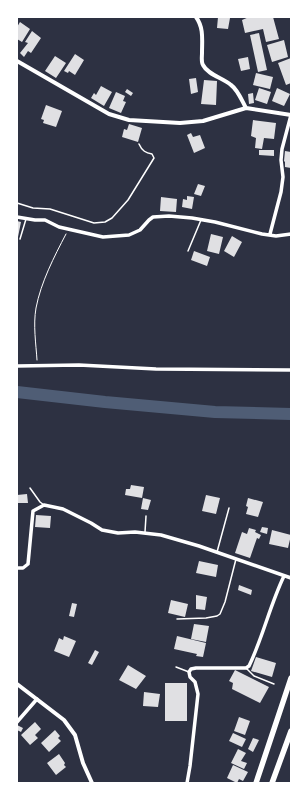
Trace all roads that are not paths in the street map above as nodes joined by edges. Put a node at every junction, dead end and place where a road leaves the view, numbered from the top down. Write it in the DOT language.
graph roads {
  1 [pos="196,17"];
  2 [pos="18,62"];
  3 [pos="17,67"];
  4 [pos="246,108"];
  5 [pos="291,115"];
  6 [pos="139,144"];
  7 [pos="17,203"];
  8 [pos="17,217"];
  9 [pos="26,219"];
  10 [pos="201,220"];
  11 [pos="270,234"];
  12 [pos="291,234"];
  13 [pos="20,239"];
  14 [pos="188,251"];
  15 [pos="17,366"];
  16 [pos="291,370"];
  17 [pos="30,488"];
  18 [pos="44,505"];
  19 [pos="229,508"];
  20 [pos="146,516"];
  21 [pos="145,532"];
  22 [pos="217,552"];
  23 [pos="236,559"];
  24 [pos="17,568"];
  25 [pos="284,576"];
  26 [pos="291,578"];
  27 [pos="177,619"];
  28 [pos="176,667"];
  29 [pos="246,668"];
  30 [pos="189,672"];
  31 [pos="291,678"];
  32 [pos="17,684"];
  33 [pos="274,684"];
  34 [pos="37,699"];
  35 [pos="17,722"];
  36 [pos="291,730"];
  37 [pos="92,783"];
  38 [pos="187,783"];
  39 [pos="256,783"];
  40 [pos="272,783"];
  1 -- 4 [label="street"];
  2 -- 3 [label="street"];
  2 -- 4 [label="street"];
  4 -- 5 [label="street"];
  5 -- 11 [label="street"];
  6 -- 7 [label="lane"];
  8 -- 9 [label="street"];
  9 -- 10 [label="street"];
  9 -- 13 [label="lane"];
  10 -- 11 [label="street"];
  10 -- 14 [label="lane"];
  11 -- 12 [label="street"];
  15 -- 16 [label="street"];
  17 -- 18 [label="lane"];
  18 -- 21 [label="street"];
  18 -- 24 [label="street"];
  19 -- 22 [label="lane"];
  20 -- 21 [label="lane"];
  21 -- 22 [label="street"];
  22 -- 23 [label="street"];
  23 -- 25 [label="street"];
  23 -- 27 [label="lane"];
  25 -- 26 [label="street"];
  25 -- 29 [label="street"];
  28 -- 30 [label="lane"];
  29 -- 30 [label="street"];
  29 -- 33 [label="lane"];
  30 -- 38 [label="street"];
  31 -- 39 [label="highway"];
  32 -- 34 [label="street"];
  34 -- 35 [label="street"];
  34 -- 37 [label="street"];
  36 -- 40 [label="highway"];
}
